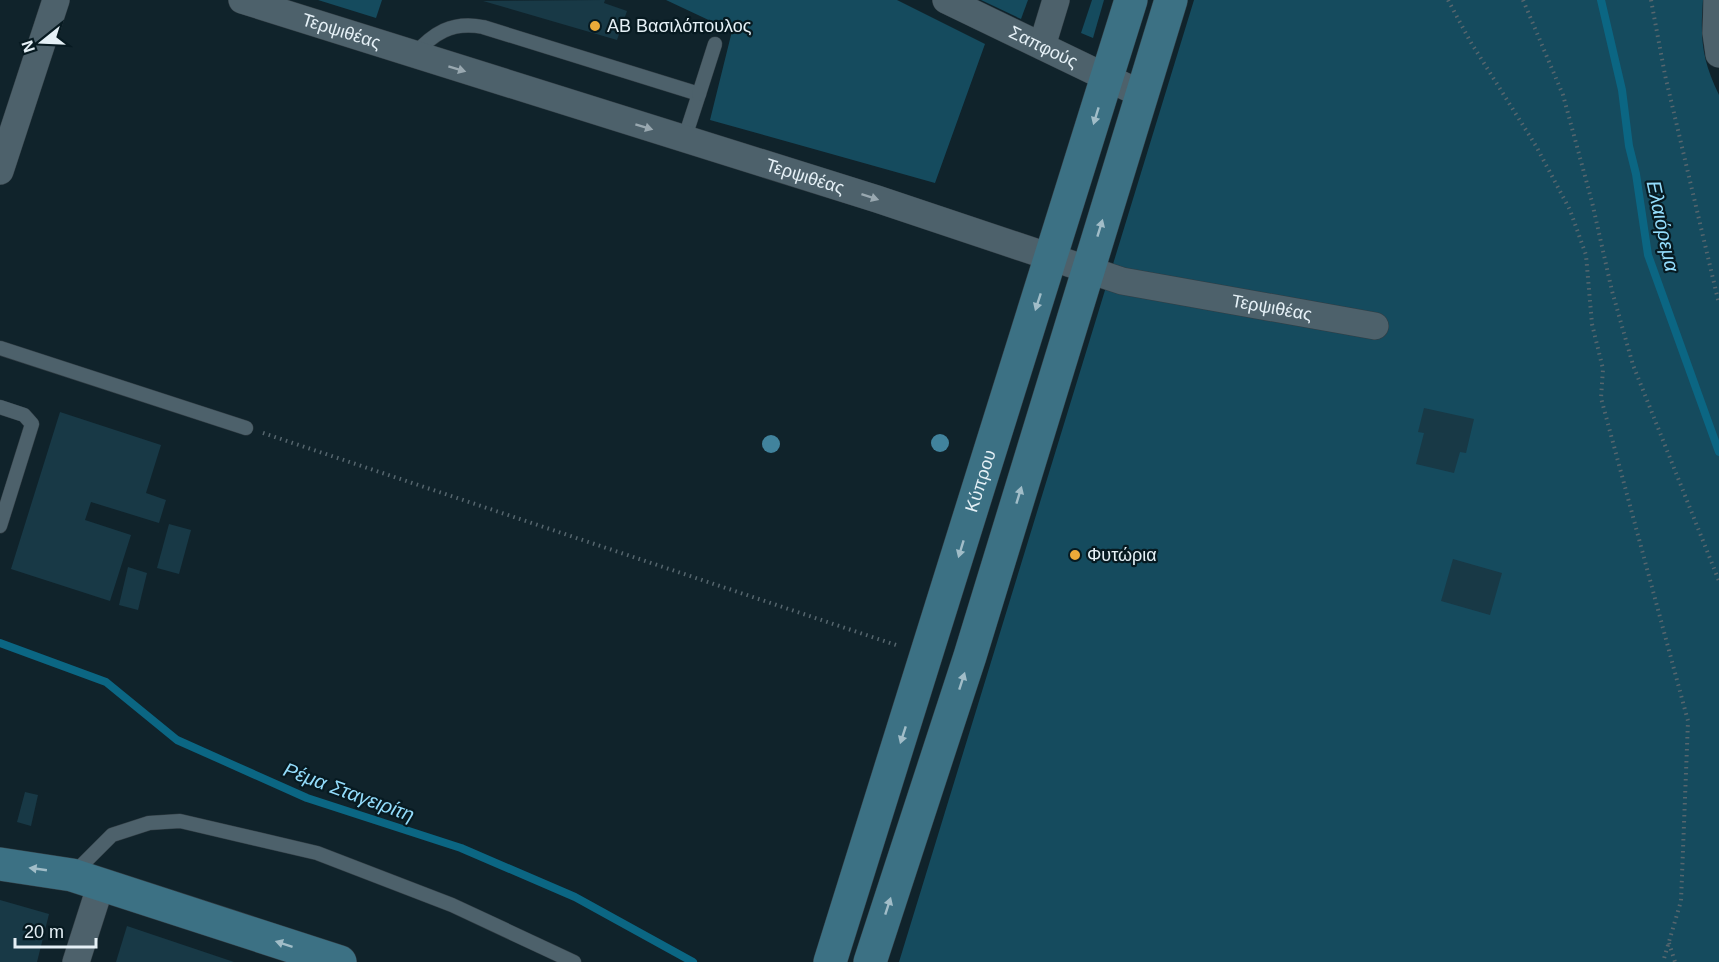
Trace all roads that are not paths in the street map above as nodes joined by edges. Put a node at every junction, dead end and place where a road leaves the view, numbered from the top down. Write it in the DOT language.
graph roads {
  1 [pos="56,0"];
  2 [pos="242,0"];
  3 [pos="946,0"];
  4 [pos="1056,0"];
  5 [pos="1131,0"];
  6 [pos="1171,0"];
  7 [pos="1717,0"];
  8 [pos="715,44"];
  9 [pos="1042,46"];
  10 [pos="1719,54"];
  11 [pos="413,56"];
  12 [pos="1107,78"];
  13 [pos="699,94"];
  14 [pos="1141,94"];
  15 [pos="684,140"];
  16 [pos="0,171"];
  17 [pos="1052,257"];
  18 [pos="1088,270"];
  19 [pos="1375,326"];
  20 [pos="0,348"];
  21 [pos="0,407"];
  22 [pos="246,428"];
  23 [pos="0,526"];
  24 [pos="0,864"];
  25 [pos="87,879"];
  26 [pos="76,962"];
  27 [pos="340,962"];
  28 [pos="574,962"];
  29 [pos="831,962"];
  30 [pos="870,962"];
  1 -- 16 [label="street"];
  2 -- 11 [label="street, Τερψιθέας"];
  3 -- 9 [label="street, Σαπφούς"];
  4 -- 9 [label="street"];
  5 -- 12 [label="street, Κύπρου"];
  6 -- 14 [label="street"];
  7 -- 10 [label="street"];
  8 -- 13 [label="lane"];
  9 -- 12 [label="street, Σαπφούς"];
  11 -- 13 [label="lane"];
  11 -- 15 [label="street, Τερψιθέας, one-way"];
  12 -- 14 [label="street, Σαπφούς"];
  12 -- 17 [label="street, Κύπρου, one-way"];
  13 -- 15 [label="lane"];
  18 -- 14 [label="street, one-way"];
  15 -- 17 [label="street, Τερψιθέας, one-way"];
  17 -- 18 [label="street, Τερψιθέας"];
  17 -- 29 [label="street, Κύπρου, one-way"];
  18 -- 19 [label="street, Τερψιθέας"];
  30 -- 18 [label="street, one-way"];
  20 -- 22 [label="lane"];
  21 -- 23 [label="lane"];
  25 -- 24 [label="street, one-way"];
  25 -- 26 [label="street"];
  27 -- 25 [label="street, one-way"];
  25 -- 28 [label="lane"];
}
